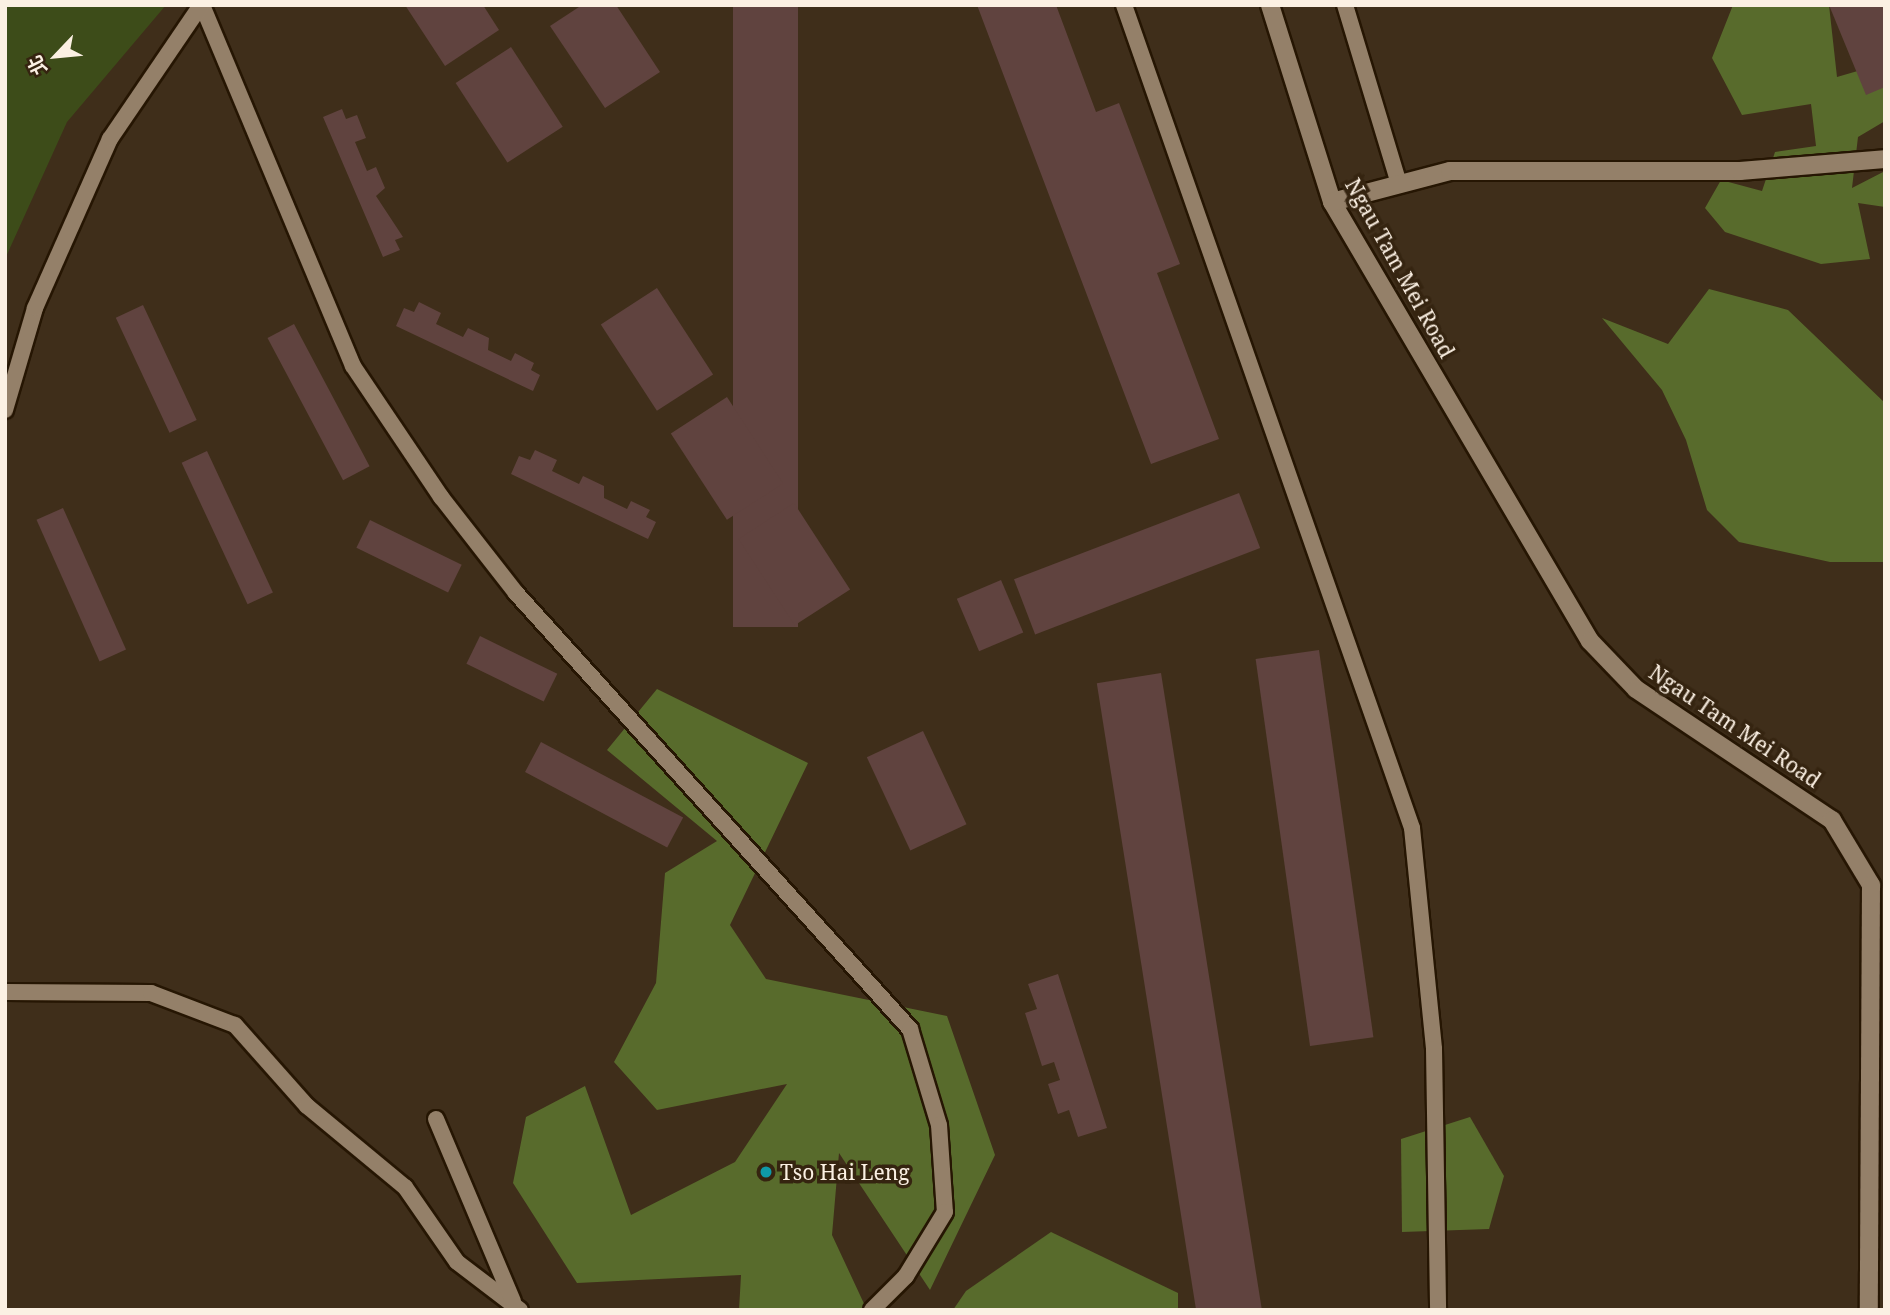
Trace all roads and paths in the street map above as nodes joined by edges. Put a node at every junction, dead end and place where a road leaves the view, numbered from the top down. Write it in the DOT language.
graph roads {
  1 [pos="202,5"];
  2 [pos="1124,5"];
  3 [pos="1270,5"];
  4 [pos="1345,5"];
  5 [pos="1885,159"];
  6 [pos="1399,184"];
  7 [pos="1332,202"];
  8 [pos="5,410"];
  9 [pos="5,992"];
  10 [pos="436,1119"];
  11 [pos="1877,1160"];
  12 [pos="517,1306"];
  13 [pos="873,1310"];
  14 [pos="1438,1310"];
  15 [pos="1869,1310"];
  1 -- 8 [label="lane"];
  1 -- 13 [label="lane"];
  2 -- 14 [label="lane"];
  3 -- 7 [label="street, Ngau Tam Mei Road"];
  4 -- 6 [label="lane"];
  5 -- 6 [label="street"];
  6 -- 7 [label="street"];
  7 -- 11 [label="street, Ngau Tam Mei Road"];
  9 -- 12 [label="lane"];
  10 -- 12 [label="lane"];
  11 -- 15 [label="street, Ngau Tam Mei Road"];
}
